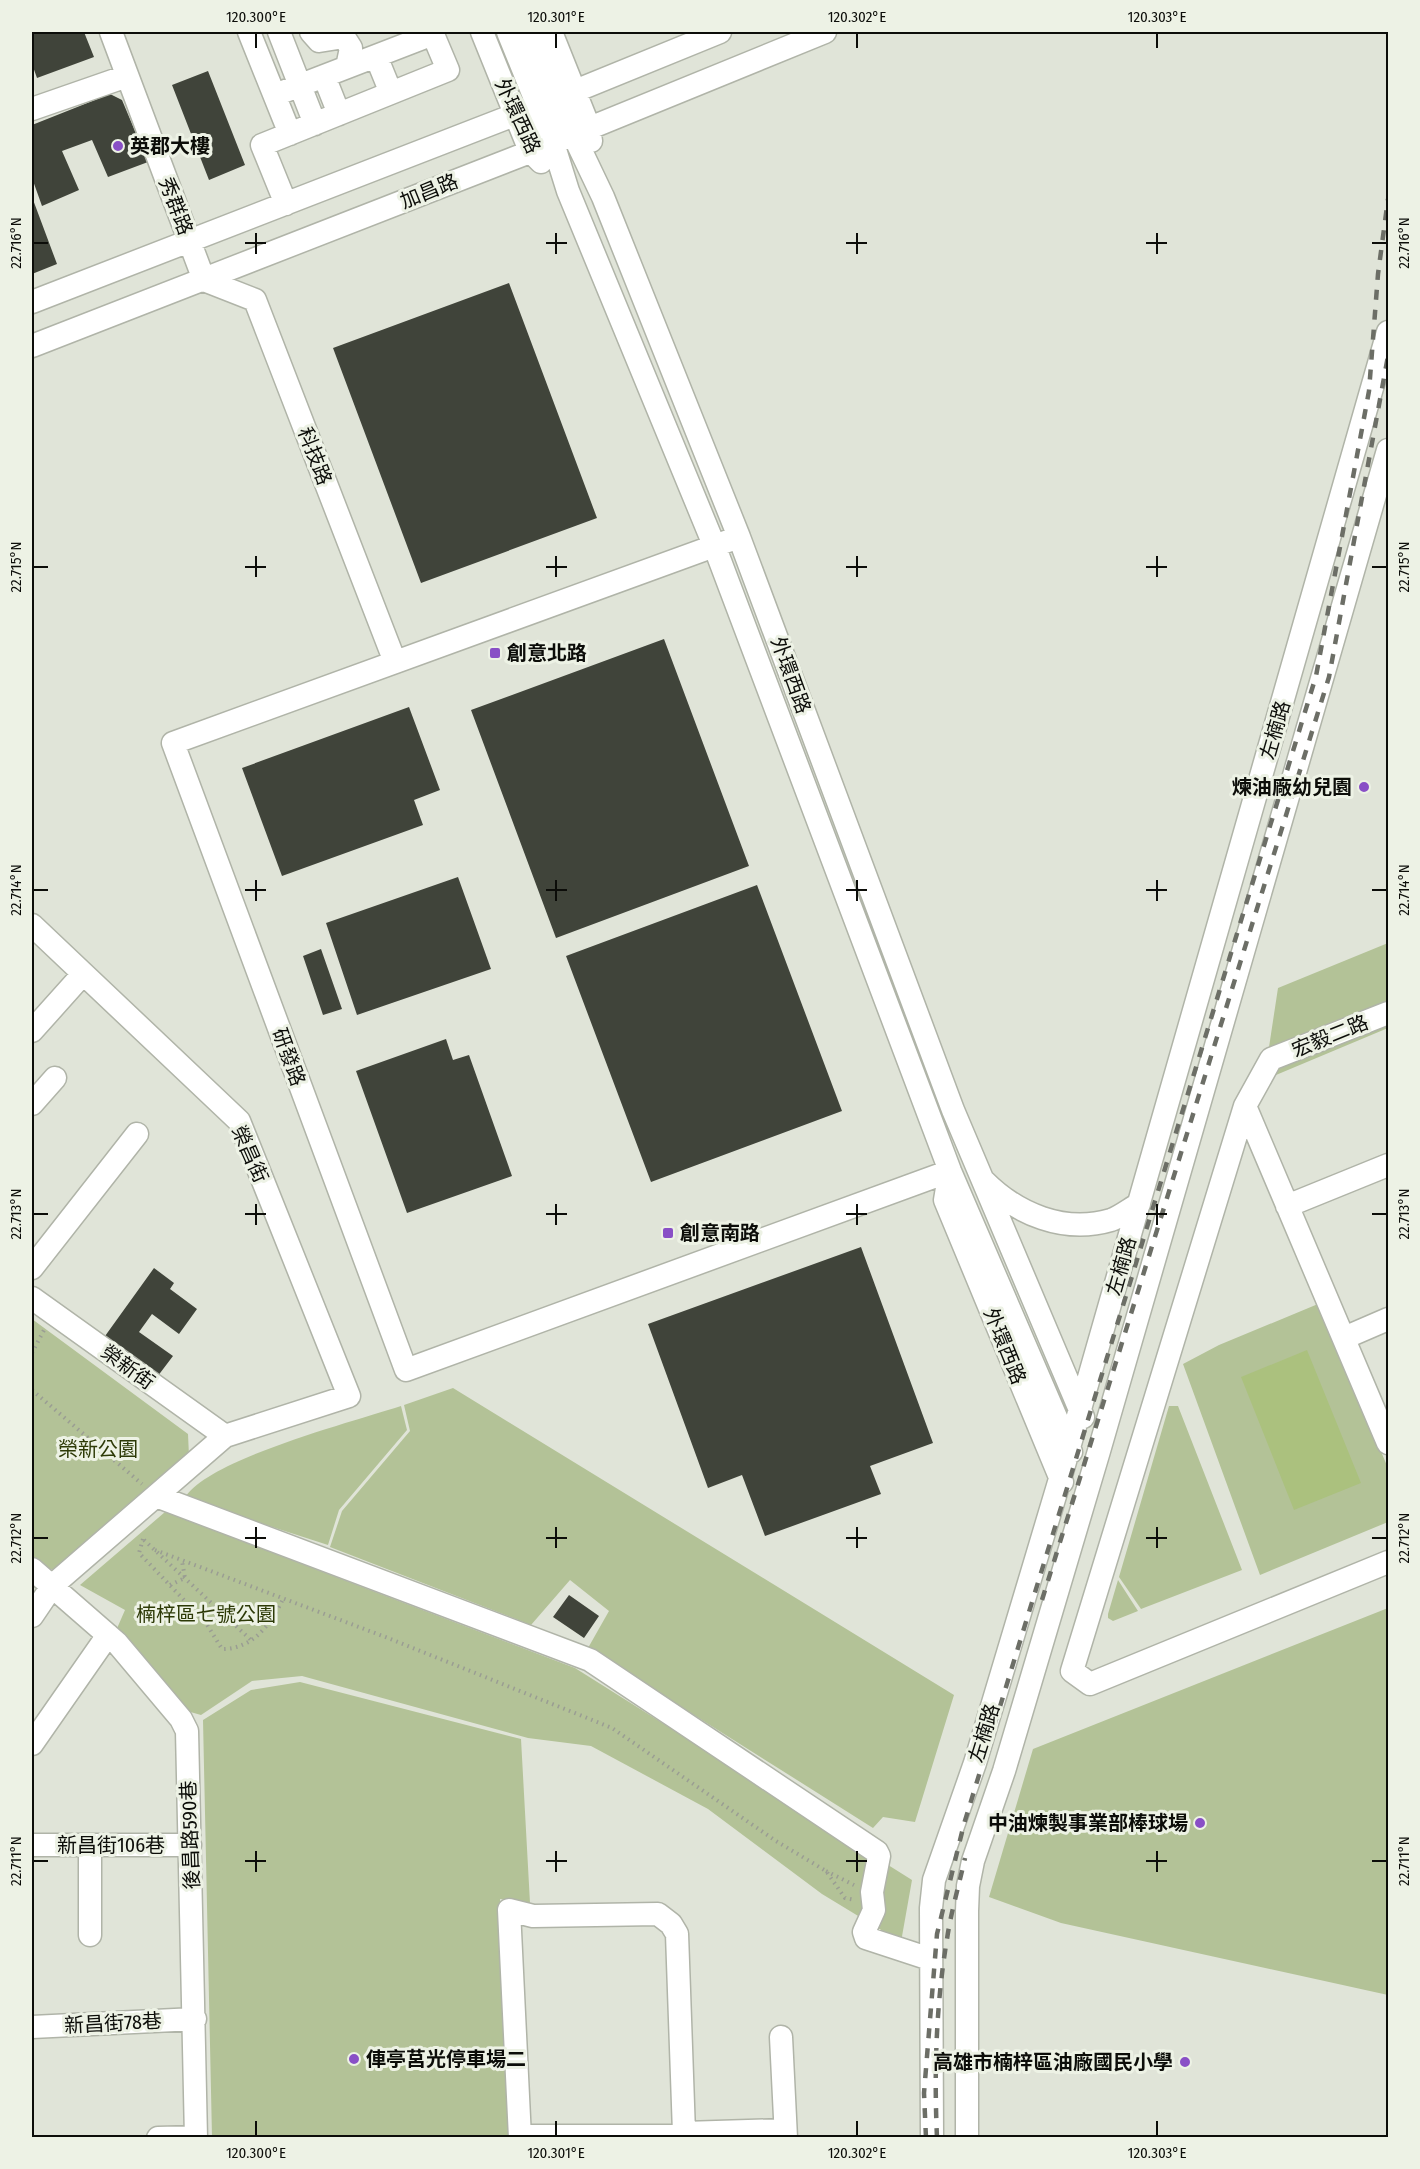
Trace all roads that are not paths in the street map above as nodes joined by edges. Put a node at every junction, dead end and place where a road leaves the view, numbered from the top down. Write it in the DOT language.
graph roads {
  1 [pos="111,32"];
  2 [pos="249,32"];
  3 [pos="279,32"];
  4 [pos="312,32"];
  5 [pos="482,32"];
  6 [pos="508,32"];
  7 [pos="531,32"];
  8 [pos="551,32"];
  9 [pos="720,32"];
  10 [pos="825,32"];
  11 [pos="433,33"];
  12 [pos="388,46"];
  13 [pos="347,67"];
  14 [pos="128,76"];
  15 [pos="324,76"];
  16 [pos="300,85"];
  17 [pos="391,93"];
  18 [pos="275,95"];
  19 [pos="557,98"];
  20 [pos="32,110"];
  21 [pos="339,114"];
  22 [pos="515,114"];
  23 [pos="315,124"];
  24 [pos="290,134"];
  25 [pos="572,135"];
  26 [pos="530,151"];
  27 [pos="568,191"];
  28 [pos="286,204"];
  29 [pos="189,242"];
  30 [pos="204,280"];
  31 [pos="32,302"];
  32 [pos="1389,332"];
  33 [pos="32,346"];
  34 [pos="1389,450"];
  35 [pos="739,537"];
  36 [pos="714,545"];
  37 [pos="395,662"];
  38 [pos="32,926"];
  39 [pos="83,974"];
  40 [pos="1389,1013"];
  41 [pos="32,1031"];
  42 [pos="55,1078"];
  43 [pos="32,1104"];
  44 [pos="1245,1106"];
  45 [pos="137,1134"];
  46 [pos="1389,1165"];
  47 [pos="950,1171"];
  48 [pos="979,1176"];
  49 [pos="1139,1204"];
  50 [pos="1287,1206"];
  51 [pos="32,1268"];
  52 [pos="32,1298"];
  53 [pos="1389,1319"];
  54 [pos="1344,1338"];
  55 [pos="1079,1411"];
  56 [pos="225,1436"];
  57 [pos="1387,1436"];
  58 [pos="1069,1446"];
  59 [pos="1099,1451"];
  60 [pos="1060,1479"];
  61 [pos="1087,1490"];
  62 [pos="156,1496"];
  63 [pos="1078,1519"];
  64 [pos="1389,1562"];
  65 [pos="32,1569"];
  66 [pos="53,1585"];
  67 [pos="32,1616"];
  68 [pos="108,1635"];
  69 [pos="32,1744"];
  70 [pos="32,1845"];
  71 [pos="90,1845"];
  72 [pos="190,1845"];
  73 [pos="90,1935"];
  74 [pos="930,1959"];
  75 [pos="195,2019"];
  76 [pos="32,2027"];
  77 [pos="782,2037"];
  78 [pos="684,2133"];
  79 [pos="786,2134"];
  80 [pos="196,2137"];
  81 [pos="520,2137"];
  82 [pos="158,2138"];
  83 [pos="932,2138"];
  84 [pos="967,2138"];
  1 -- 14 [label="street, 秀群路"];
  2 -- 18 [label="street"];
  3 -- 16 [label="street"];
  4 -- 13 [label="street"];
  5 -- 22 [label="street, 外環西路"];
  6 -- 19 [label="street, 外環西路"];
  7 -- 19 [label="street, 外環西路"];
  8 -- 19 [label="street, 外環西路"];
  9 -- 19 [label="street, 加昌路"];
  10 -- 25 [label="street, 加昌路"];
  11 -- 12 [label="street"];
  11 -- 17 [label="street"];
  12 -- 13 [label="street"];
  12 -- 17 [label="street"];
  13 -- 15 [label="street"];
  14 -- 20 [label="street"];
  14 -- 29 [label="street, 秀群路"];
  15 -- 16 [label="street"];
  15 -- 21 [label="street"];
  16 -- 18 [label="street"];
  16 -- 23 [label="street"];
  17 -- 21 [label="street"];
  18 -- 24 [label="street"];
  19 -- 22 [label="street, 加昌路"];
  19 -- 25 [label="street, 外環西路"];
  19 -- 25 [label="street, 外環西路"];
  21 -- 23 [label="street"];
  22 -- 26 [label="street, 外環西路"];
  22 -- 28 [label="street, 加昌路"];
  23 -- 24 [label="street"];
  24 -- 28 [label="street"];
  25 -- 26 [label="street, 加昌路"];
  25 -- 27 [label="street, 外環西路"];
  25 -- 35 [label="street, 外環西路"];
  26 -- 27 [label="street, 外環西路"];
  26 -- 30 [label="street, 加昌路"];
  27 -- 36 [label="street, 外環西路"];
  28 -- 29 [label="street, 加昌路"];
  29 -- 30 [label="street, 秀群路"];
  29 -- 31 [label="street, 加昌路"];
  30 -- 33 [label="street, 加昌路"];
  30 -- 37 [label="street, 科技路"];
  32 -- 49 [label="street, 左楠路"];
  34 -- 59 [label="street, 左楠路"];
  35 -- 36 [label="street"];
  35 -- 48 [label="street, 外環西路"];
  36 -- 37 [label="street"];
  36 -- 47 [label="street, 外環西路"];
  37 -- 47 [label="street, 研發路"];
  38 -- 39 [label="street, 榮昌街"];
  39 -- 41 [label="street"];
  39 -- 56 [label="street, 榮昌街"];
  40 -- 44 [label="street, 宏毅二路"];
  42 -- 43 [label="street"];
  44 -- 50 [label="street"];
  44 -- 64 [label="street"];
  45 -- 51 [label="street"];
  46 -- 50 [label="street"];
  47 -- 58 [label="street, 外環西路"];
  47 -- 60 [label="street, 外環西路"];
  48 -- 49 [label="street, 外環西路"];
  48 -- 55 [label="street, 外環西路"];
  49 -- 55 [label="street, 左楠路"];
  50 -- 54 [label="street"];
  52 -- 56 [label="street, 榮新街"];
  53 -- 54 [label="street"];
  54 -- 57 [label="street"];
  55 -- 58 [label="street, 左楠路"];
  55 -- 59 [label="street, 外環西路"];
  56 -- 62 [label="street"];
  58 -- 60 [label="street, 左楠路"];
  58 -- 61 [label="street, 外環西路"];
  59 -- 61 [label="street, 左楠路"];
  60 -- 63 [label="street, 外環西路"];
  60 -- 74 [label="street, 左楠路"];
  61 -- 63 [label="street, 左楠路"];
  62 -- 66 [label="street"];
  62 -- 74 [label="street"];
  63 -- 84 [label="street, 左楠路"];
  65 -- 66 [label="street, 後昌路590巷"];
  66 -- 67 [label="street"];
  66 -- 68 [label="street, 後昌路590巷"];
  68 -- 69 [label="street"];
  68 -- 72 [label="street, 後昌路590巷"];
  70 -- 71 [label="street, 新昌街106巷"];
  71 -- 72 [label="street, 新昌街106巷"];
  71 -- 73 [label="street"];
  72 -- 75 [label="street, 後昌路590巷"];
  74 -- 83 [label="street, 左楠路"];
  75 -- 76 [label="street, 新昌街78巷"];
  75 -- 80 [label="street, 後昌路590巷"];
  77 -- 79 [label="street"];
  78 -- 79 [label="street"];
  78 -- 81 [label="street"];
  78 -- 81 [label="street"];
  80 -- 82 [label="street"];
}
